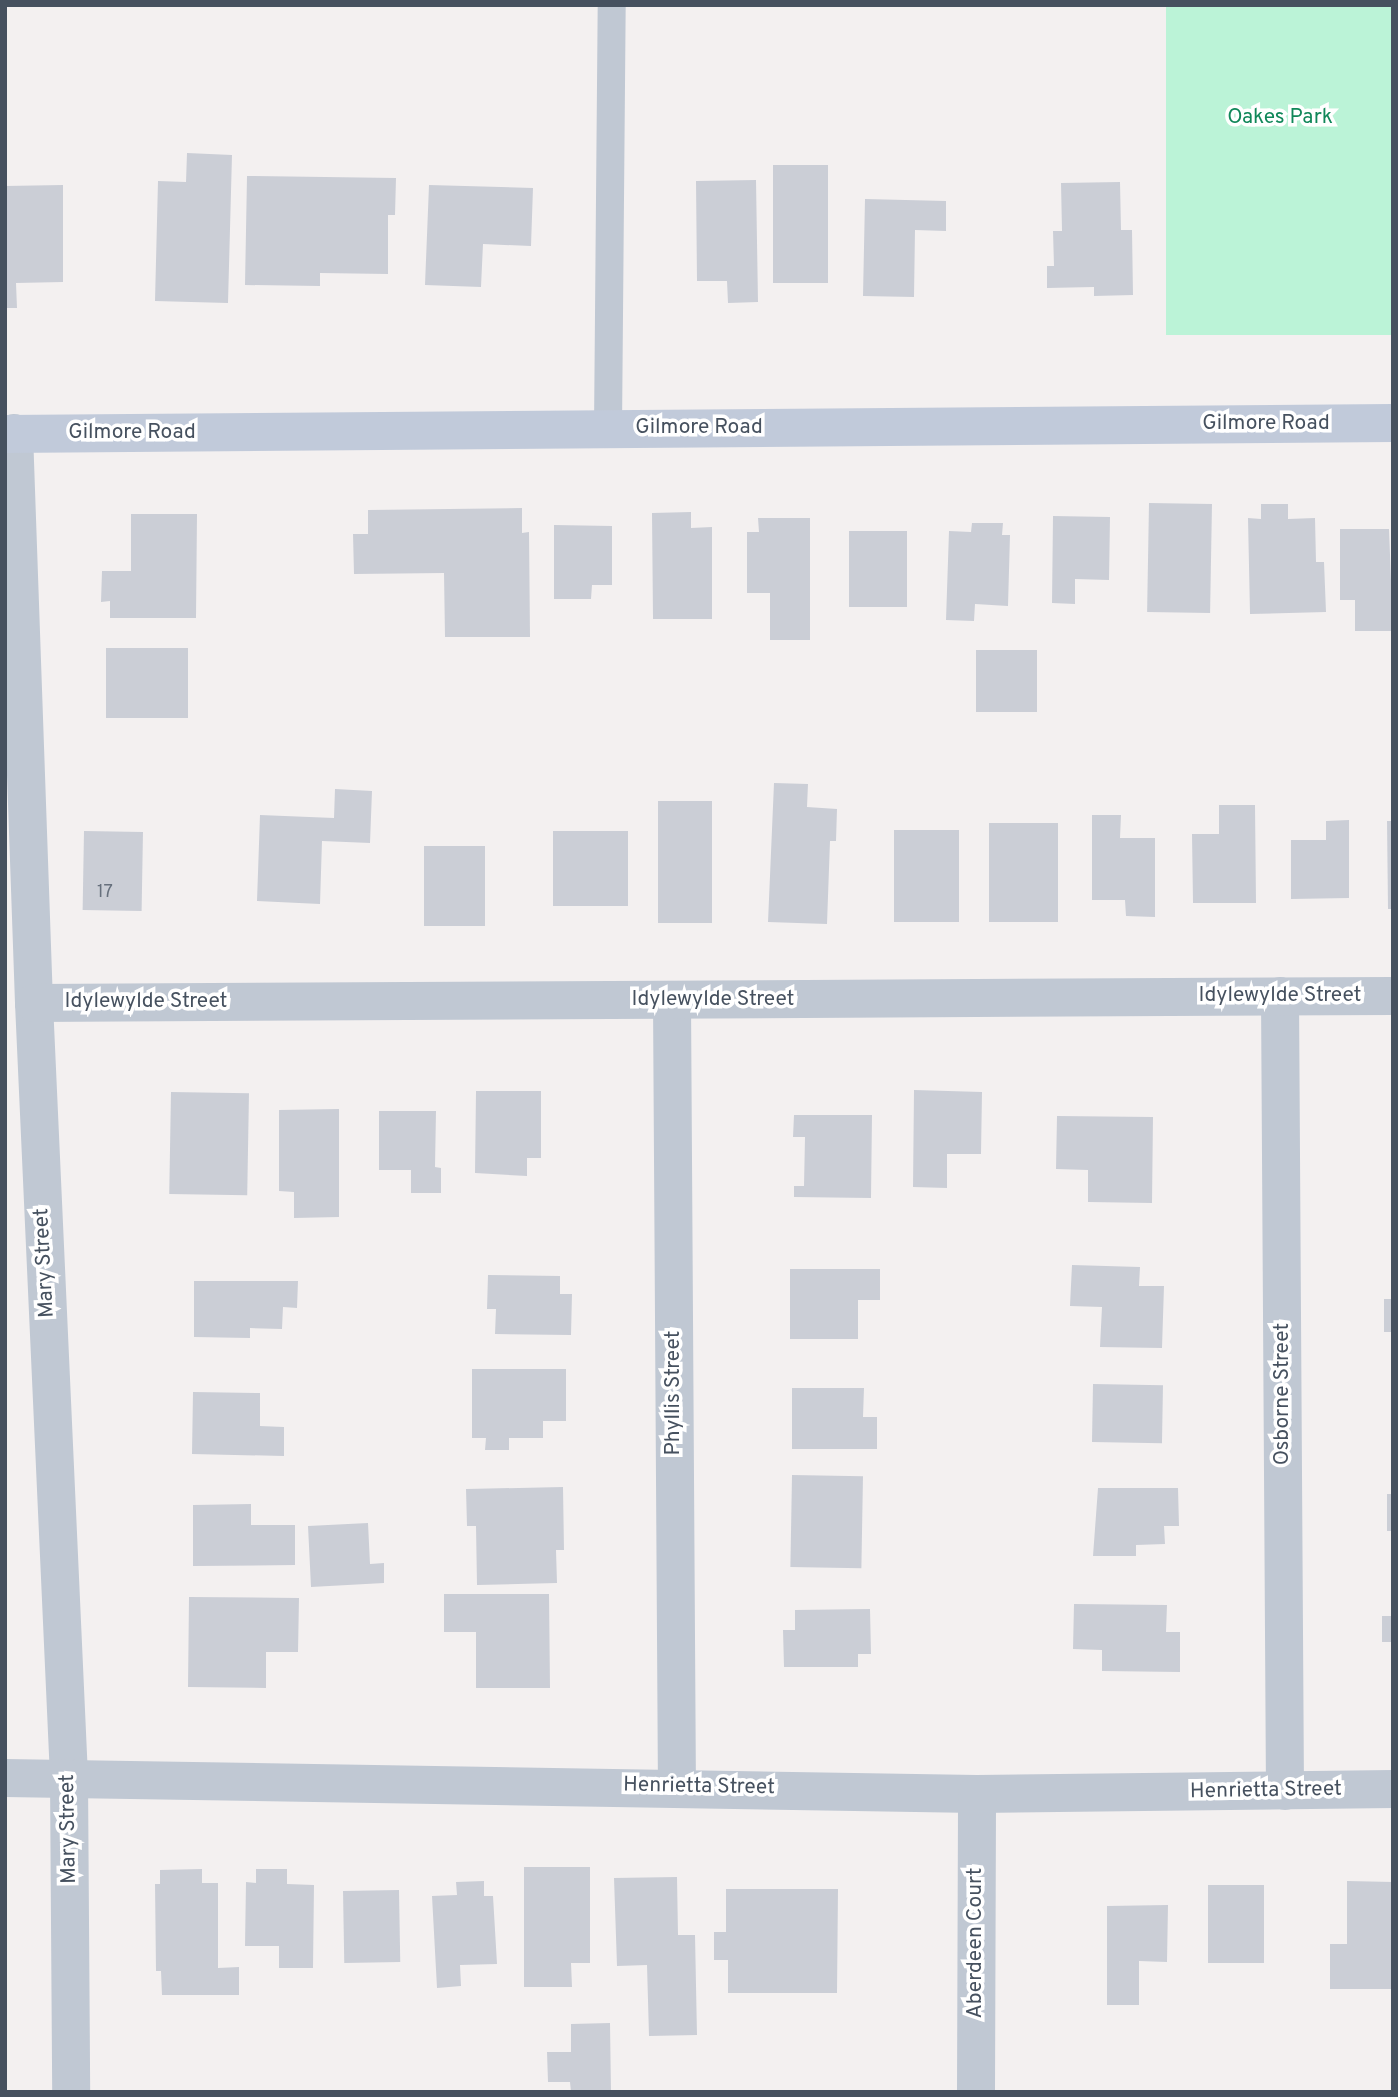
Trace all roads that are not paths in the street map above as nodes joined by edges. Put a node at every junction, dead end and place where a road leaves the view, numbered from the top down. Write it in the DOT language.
graph roads {
  1 [pos="612,5"];
  2 [pos="1393,423"];
  3 [pos="608,429"];
  4 [pos="10,434"];
  5 [pos="1280,996"];
  6 [pos="1393,996"];
  7 [pos="672,1000"];
  8 [pos="34,1003"];
  9 [pos="5,1778"];
  10 [pos="69,1778"];
  11 [pos="677,1787"];
  12 [pos="1393,1789"];
  13 [pos="1285,1791"];
  14 [pos="977,1794"];
  15 [pos="71,2092"];
  16 [pos="976,2092"];
  1 -- 3 [label="lane"];
  2 -- 3 [label="main road, Gilmore Road"];
  3 -- 4 [label="main road, Gilmore Road"];
  4 -- 8 [label="street, Mary Street"];
  5 -- 6 [label="street, Idylewylde Street"];
  5 -- 7 [label="street, Idylewylde Street"];
  5 -- 13 [label="street, Osborne Street"];
  7 -- 8 [label="street, Idylewylde Street"];
  7 -- 11 [label="street, Phyllis Street"];
  8 -- 10 [label="street, Mary Street"];
  9 -- 10 [label="street, Henrietta Street"];
  10 -- 11 [label="street, Henrietta Street"];
  10 -- 15 [label="street, Mary Street"];
  11 -- 14 [label="street, Henrietta Street"];
  12 -- 13 [label="street, Henrietta Street"];
  13 -- 14 [label="street, Henrietta Street"];
  14 -- 16 [label="street, Aberdeen Court"];
}
